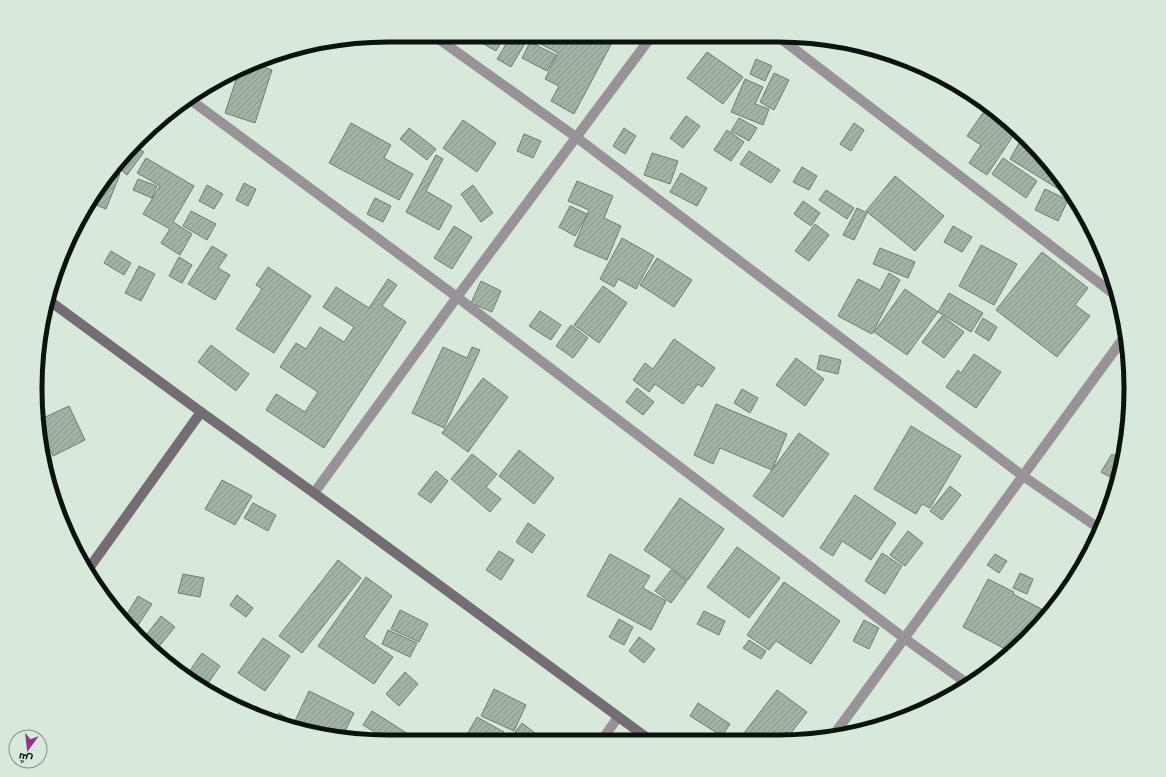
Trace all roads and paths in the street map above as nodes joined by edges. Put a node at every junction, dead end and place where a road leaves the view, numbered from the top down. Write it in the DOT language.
graph roads {
  1 [pos="444,42"];
  2 [pos="647,42"];
  3 [pos="786,42"];
  4 [pos="193,102"];
  5 [pos="576,137"];
  6 [pos="1110,291"];
  7 [pos="457,297"];
  8 [pos="53,304"];
  9 [pos="1121,342"];
  10 [pos="201,412"];
  11 [pos="1023,476"];
  12 [pos="314,494"];
  13 [pos="1096,526"];
  14 [pos="91,567"];
  15 [pos="904,638"];
  16 [pos="964,681"];
  17 [pos="618,717"];
  18 [pos="838,729"];
  19 [pos="605,735"];
  20 [pos="643,735"];
  1 -- 5 [label="street"];
  2 -- 5 [label="street"];
  3 -- 6 [label="street"];
  4 -- 7 [label="street"];
  5 -- 7 [label="street"];
  5 -- 11 [label="street"];
  7 -- 12 [label="street"];
  7 -- 15 [label="street"];
  8 -- 10 [label="street"];
  9 -- 11 [label="street"];
  10 -- 12 [label="street"];
  10 -- 14 [label="street"];
  11 -- 13 [label="street"];
  11 -- 15 [label="street"];
  12 -- 17 [label="street"];
  15 -- 16 [label="street"];
  15 -- 18 [label="street"];
  17 -- 19 [label="street"];
  17 -- 20 [label="street"];
}
